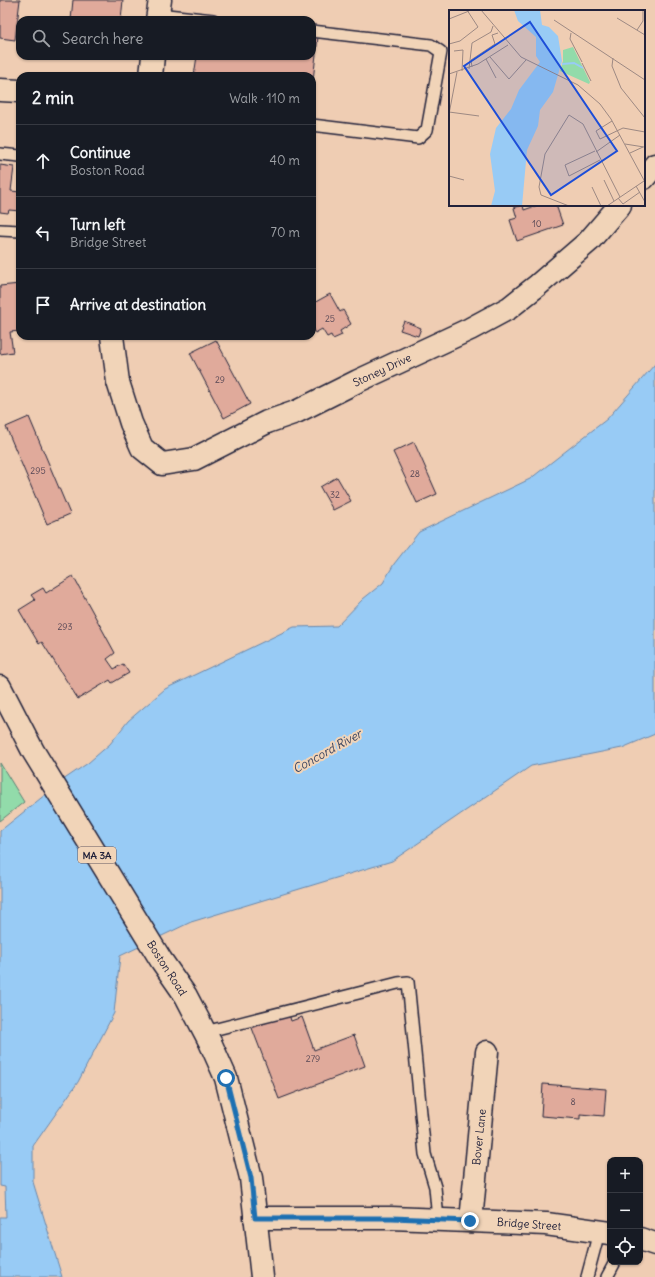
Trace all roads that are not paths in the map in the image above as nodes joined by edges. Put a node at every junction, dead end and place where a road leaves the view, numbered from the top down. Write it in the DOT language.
graph roads {
  1 [pos="158,11"];
  2 [pos="189,16"];
  3 [pos="316,32"];
  4 [pos="153,60"];
  5 [pos="151,72"];
  6 [pos="0,90"];
  7 [pos="16,91"];
  8 [pos="316,125"];
  9 [pos="0,154"];
  10 [pos="16,156"];
  11 [pos="655,165"];
  12 [pos="645,177"];
  13 [pos="619,206"];
  14 [pos="0,230"];
  15 [pos="16,231"];
  16 [pos="113,340"];
  17 [pos="0,687"];
  18 [pos="205,1032"];
  19 [pos="487,1052"];
  20 [pos="255,1218"];
  21 [pos="438,1220"];
  22 [pos="470,1221"];
  23 [pos="604,1232"];
  24 [pos="643,1240"];
  25 [pos="655,1244"];
  26 [pos="613,1265"];
  27 [pos="262,1277"];
  28 [pos="587,1277"];
  29 [pos="607,1277"];
  1 -- 2 [label="lane"];
  3 -- 8 [label="lane"];
  4 -- 5 [label="main road"];
  6 -- 7 [label="main road"];
  9 -- 10 [label="lane"];
  11 -- 12 [label="main road"];
  13 -- 16 [label="main road, Stoney Drive"];
  14 -- 15 [label="lane"];
  17 -- 18 [label="main road, Boston Road / MA 3A"];
  18 -- 20 [label="main road, Boston Road / MA 3A"];
  18 -- 21 [label="lane"];
  19 -- 22 [label="main road, Bover Lane"];
  20 -- 21 [label="main road, Bridge Street"];
  20 -- 27 [label="main road, Boston Road / MA 3A"];
  21 -- 22 [label="main road, Bridge Street"];
  22 -- 23 [label="main road, Bridge Street"];
  23 -- 28 [label="lane"];
  24 -- 25 [label="main road"];
  26 -- 29 [label="lane"];
}
